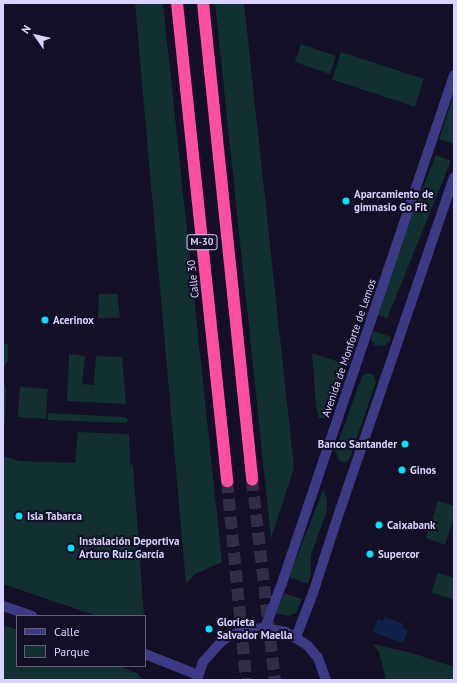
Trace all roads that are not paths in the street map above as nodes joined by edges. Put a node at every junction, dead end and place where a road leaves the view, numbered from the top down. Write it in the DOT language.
graph roads {
  1 [pos="177,3"];
  2 [pos="203,3"];
  3 [pos="454,75"];
  4 [pos="454,177"];
  5 [pos="252,479"];
  6 [pos="227,481"];
  7 [pos="3,606"];
  8 [pos="29,615"];
  9 [pos="265,628"];
  10 [pos="296,637"];
  11 [pos="146,654"];
  12 [pos="198,677"];
  13 [pos="326,680"];
  1 -- 6 [label="highway, Calle 30 / M-30"];
  2 -- 5 [label="highway, M-30"];
  3 -- 9 [label="street, Avenida de Monforte de Lemos"];
  4 -- 10 [label="street"];
  7 -- 8 [label="street"];
  9 -- 10 [label="street"];
  9 -- 12 [label="street"];
  10 -- 13 [label="street"];
  11 -- 12 [label="street"];
}
